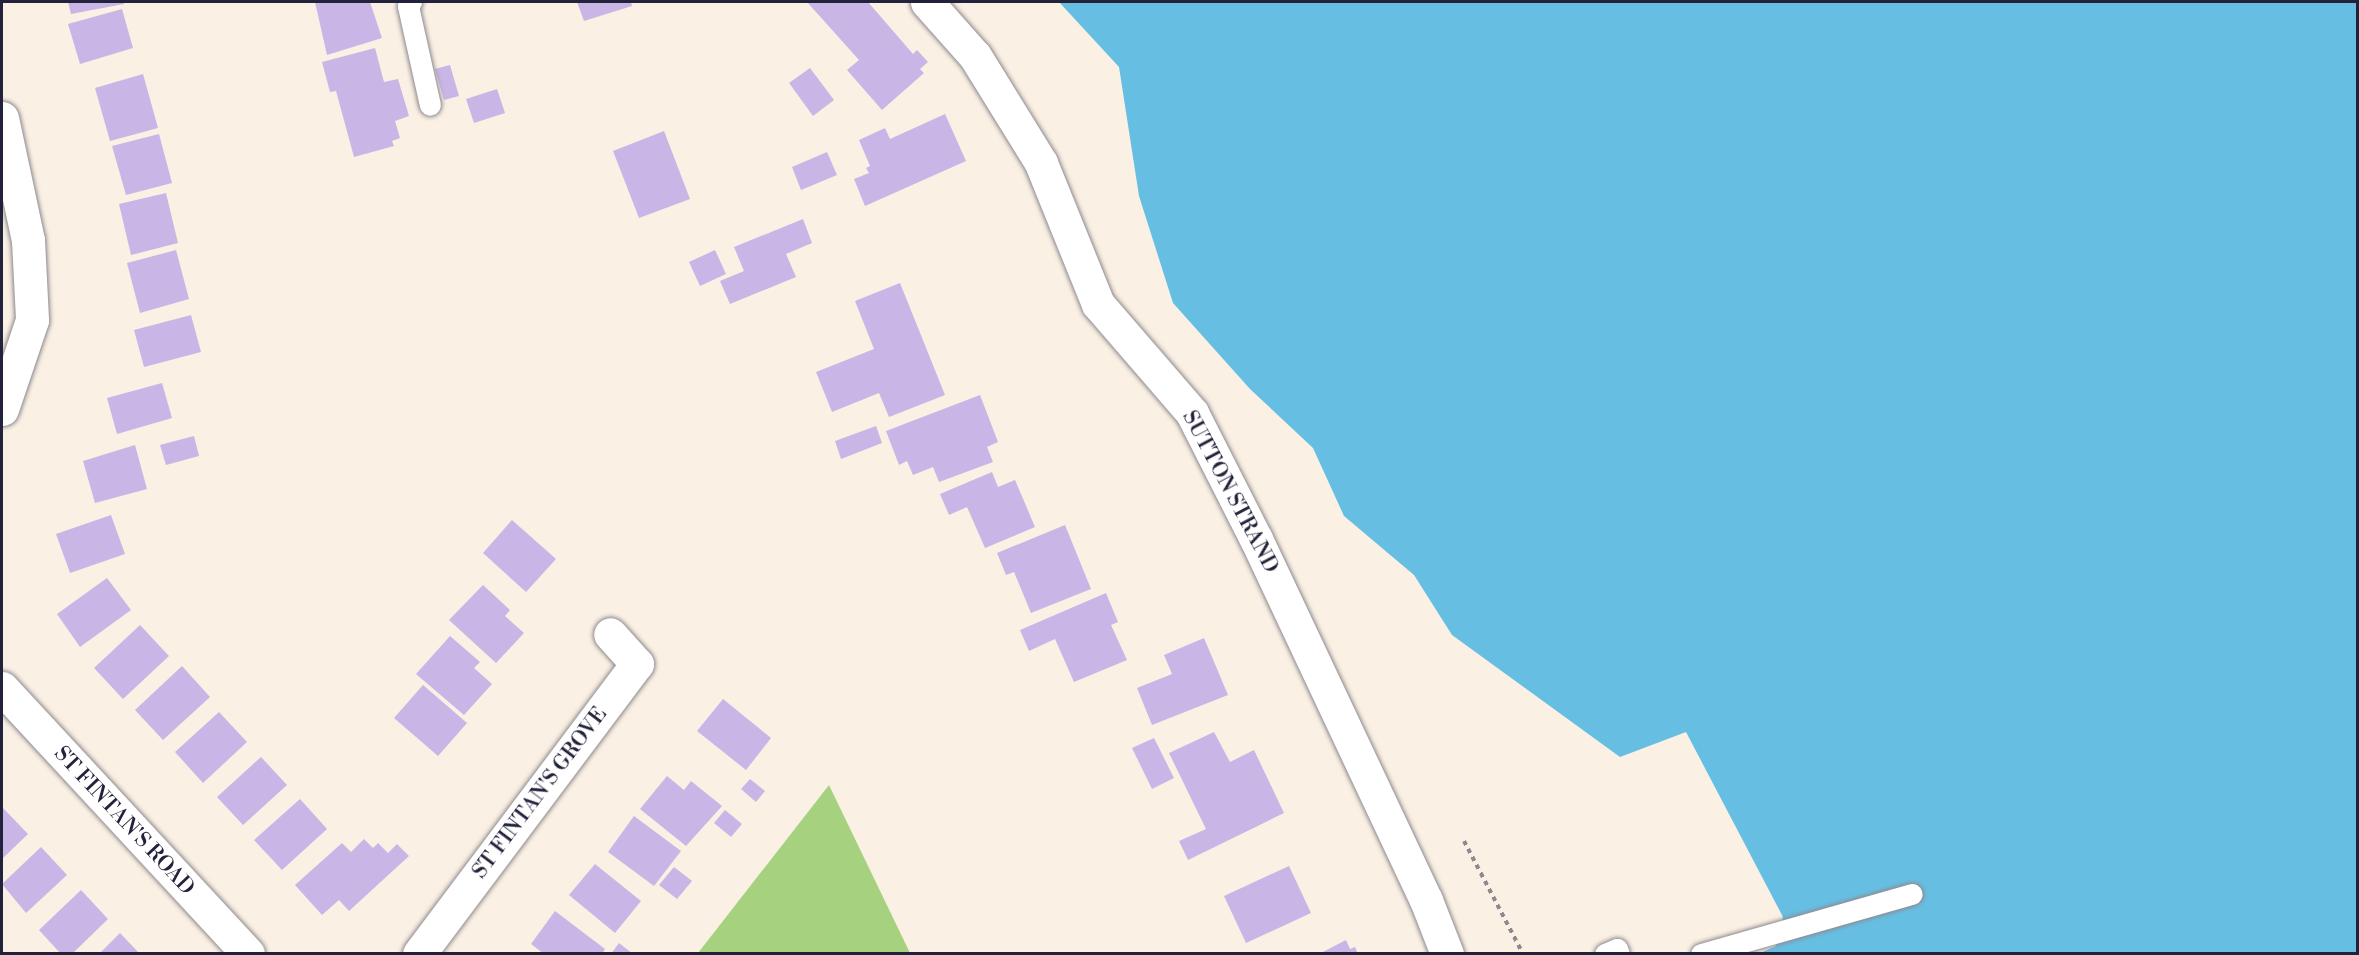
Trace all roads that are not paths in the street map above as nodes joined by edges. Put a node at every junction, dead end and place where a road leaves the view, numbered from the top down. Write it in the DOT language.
graph roads {
  1 [pos="411,2"];
  2 [pos="927,2"];
  3 [pos="430,105"];
  4 [pos="2,118"];
  5 [pos="2,409"];
  6 [pos="610,634"];
  7 [pos="2,688"];
  8 [pos="1912,894"];
  9 [pos="248,954"];
  10 [pos="419,954"];
  11 [pos="1447,954"];
  12 [pos="1605,954"];
  13 [pos="1619,954"];
  14 [pos="1701,954"];
  1 -- 3 [label="lane"];
  2 -- 11 [label="street, SUTTON STRAND"];
  4 -- 5 [label="street"];
  6 -- 10 [label="street, ST FINTAN'S GROVE"];
  7 -- 9 [label="street, ST FINTAN'S ROAD"];
  8 -- 14 [label="lane"];
  12 -- 13 [label="lane"];
}
